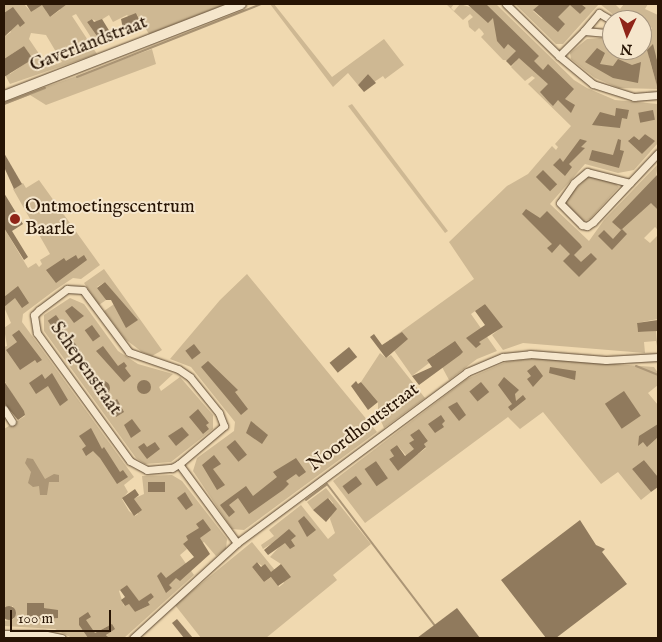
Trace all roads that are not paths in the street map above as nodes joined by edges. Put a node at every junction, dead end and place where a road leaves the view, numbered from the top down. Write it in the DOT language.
graph roads {
  1 [pos="242,4"];
  2 [pos="506,4"];
  3 [pos="584,32"];
  4 [pos="559,56"];
  5 [pos="658,95"];
  6 [pos="4,96"];
  7 [pos="658,153"];
  8 [pos="630,183"];
  9 [pos="658,357"];
  10 [pos="4,409"];
  11 [pos="12,422"];
  12 [pos="180,464"];
  13 [pos="237,543"];
  14 [pos="4,634"];
  15 [pos="62,638"];
  16 [pos="133,638"];
  1 -- 6 [label="main road, Gaverlandstraat"];
  2 -- 4 [label="street"];
  3 -- 4 [label="street"];
  4 -- 5 [label="street"];
  7 -- 8 [label="street"];
  8 -- 8 [label="street"];
  9 -- 13 [label="street, Noordhoutstraat"];
  10 -- 11 [label="street"];
  12 -- 12 [label="street, Schepenstraat"];
  12 -- 13 [label="street"];
  13 -- 16 [label="street, Noordhoutstraat"];
  14 -- 15 [label="street"];
}
